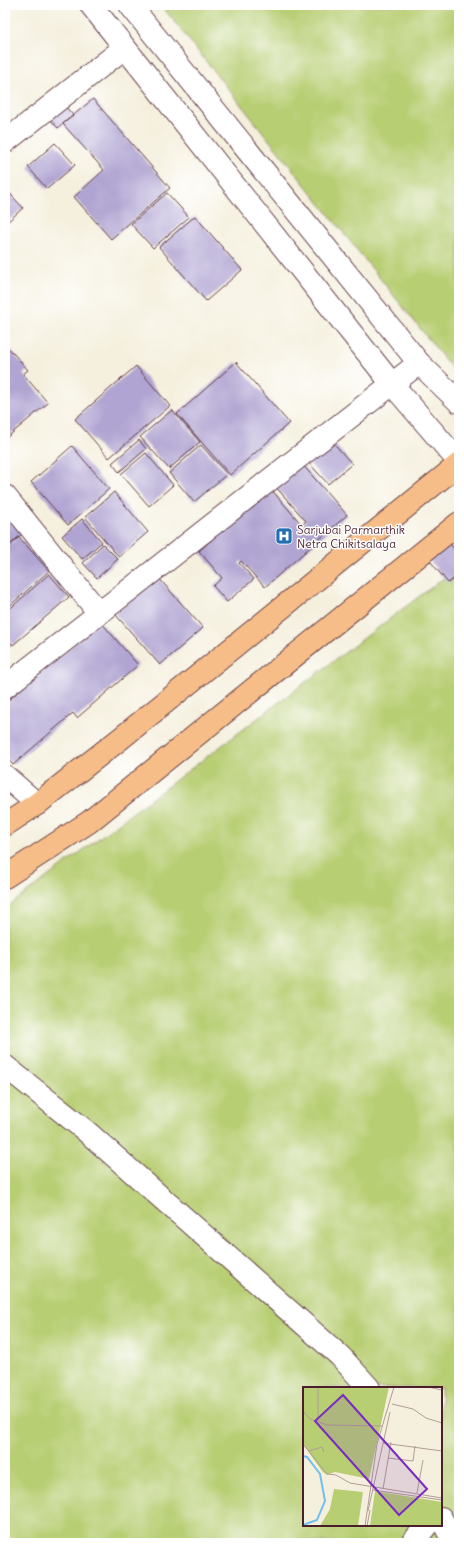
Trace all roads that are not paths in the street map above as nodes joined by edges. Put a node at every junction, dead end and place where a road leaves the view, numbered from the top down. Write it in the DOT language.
graph roads {
  1 [pos="91,5"];
  2 [pos="130,5"];
  3 [pos="124,48"];
  4 [pos="5,142"];
  5 [pos="419,363"];
  6 [pos="392,384"];
  7 [pos="459,402"];
  8 [pos="459,463"];
  9 [pos="5,496"];
  10 [pos="459,523"];
  11 [pos="99,613"];
  12 [pos="5,687"];
  13 [pos="5,776"];
  14 [pos="37,804"];
  15 [pos="5,824"];
  16 [pos="5,877"];
  17 [pos="5,1066"];
  18 [pos="368,1387"];
  19 [pos="442,1520"];
  20 [pos="425,1526"];
  21 [pos="412,1543"];
  22 [pos="454,1543"];
  1 -- 3 [label="street"];
  2 -- 5 [label="street"];
  3 -- 4 [label="street"];
  3 -- 6 [label="street"];
  5 -- 6 [label="street"];
  5 -- 7 [label="street"];
  6 -- 8 [label="street"];
  6 -- 11 [label="street"];
  8 -- 14 [label="main road"];
  9 -- 11 [label="street"];
  10 -- 16 [label="main road"];
  11 -- 12 [label="street"];
  13 -- 14 [label="street"];
  14 -- 15 [label="main road"];
  17 -- 18 [label="street"];
  19 -- 22 [label="street"];
  20 -- 21 [label="street"];
}
